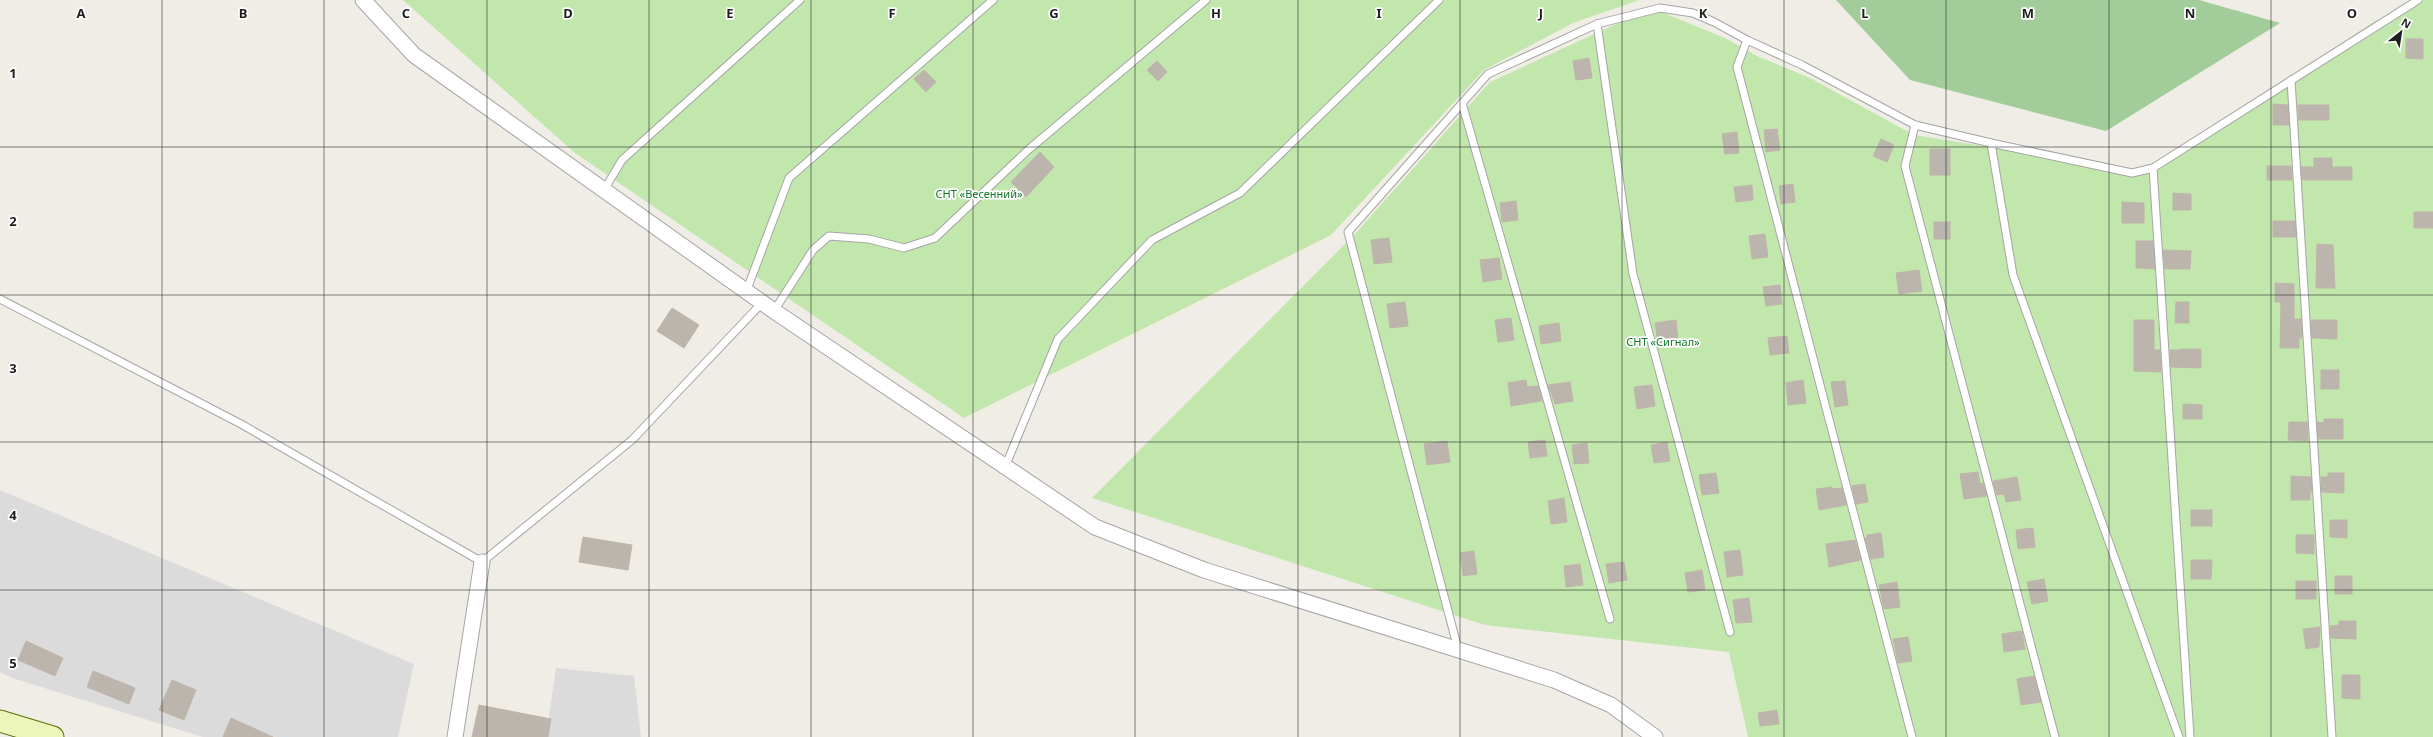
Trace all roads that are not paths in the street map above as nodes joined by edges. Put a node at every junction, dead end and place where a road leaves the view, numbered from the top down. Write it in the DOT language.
graph roads {
  1 [pos="362,0"];
  2 [pos="800,0"];
  3 [pos="993,0"];
  4 [pos="1206,0"];
  5 [pos="1439,0"];
  6 [pos="2418,0"];
  7 [pos="1597,24"];
  8 [pos="1747,40"];
  9 [pos="2291,80"];
  10 [pos="1462,102"];
  11 [pos="1915,125"];
  12 [pos="1991,143"];
  13 [pos="2153,168"];
  14 [pos="604,190"];
  15 [pos="746,292"];
  16 [pos="0,300"];
  17 [pos="768,307"];
  18 [pos="1005,467"];
  19 [pos="482,562"];
  20 [pos="1610,619"];
  21 [pos="1730,632"];
  22 [pos="1458,649"];
  23 [pos="0,721"];
  24 [pos="53,737"];
  25 [pos="455,737"];
  26 [pos="1655,737"];
  27 [pos="1912,737"];
  28 [pos="2055,737"];
  29 [pos="2179,737"];
  30 [pos="2190,737"];
  31 [pos="2332,737"];
  1 -- 14 [label="street"];
  2 -- 14 [label="lane"];
  3 -- 15 [label="lane"];
  4 -- 17 [label="lane"];
  5 -- 18 [label="lane"];
  6 -- 9 [label="lane"];
  7 -- 8 [label="lane"];
  7 -- 10 [label="lane"];
  7 -- 21 [label="lane"];
  8 -- 11 [label="lane"];
  8 -- 27 [label="lane"];
  9 -- 13 [label="lane"];
  9 -- 31 [label="lane"];
  10 -- 20 [label="lane"];
  10 -- 22 [label="lane"];
  11 -- 12 [label="lane"];
  11 -- 28 [label="lane"];
  12 -- 13 [label="lane"];
  12 -- 29 [label="lane"];
  13 -- 30 [label="lane"];
  14 -- 15 [label="street"];
  15 -- 17 [label="street"];
  16 -- 19 [label="lane"];
  17 -- 18 [label="street"];
  17 -- 19 [label="lane"];
  18 -- 22 [label="street"];
  19 -- 25 [label="street"];
  22 -- 26 [label="street"];
  23 -- 24 [label="main road"];
}
